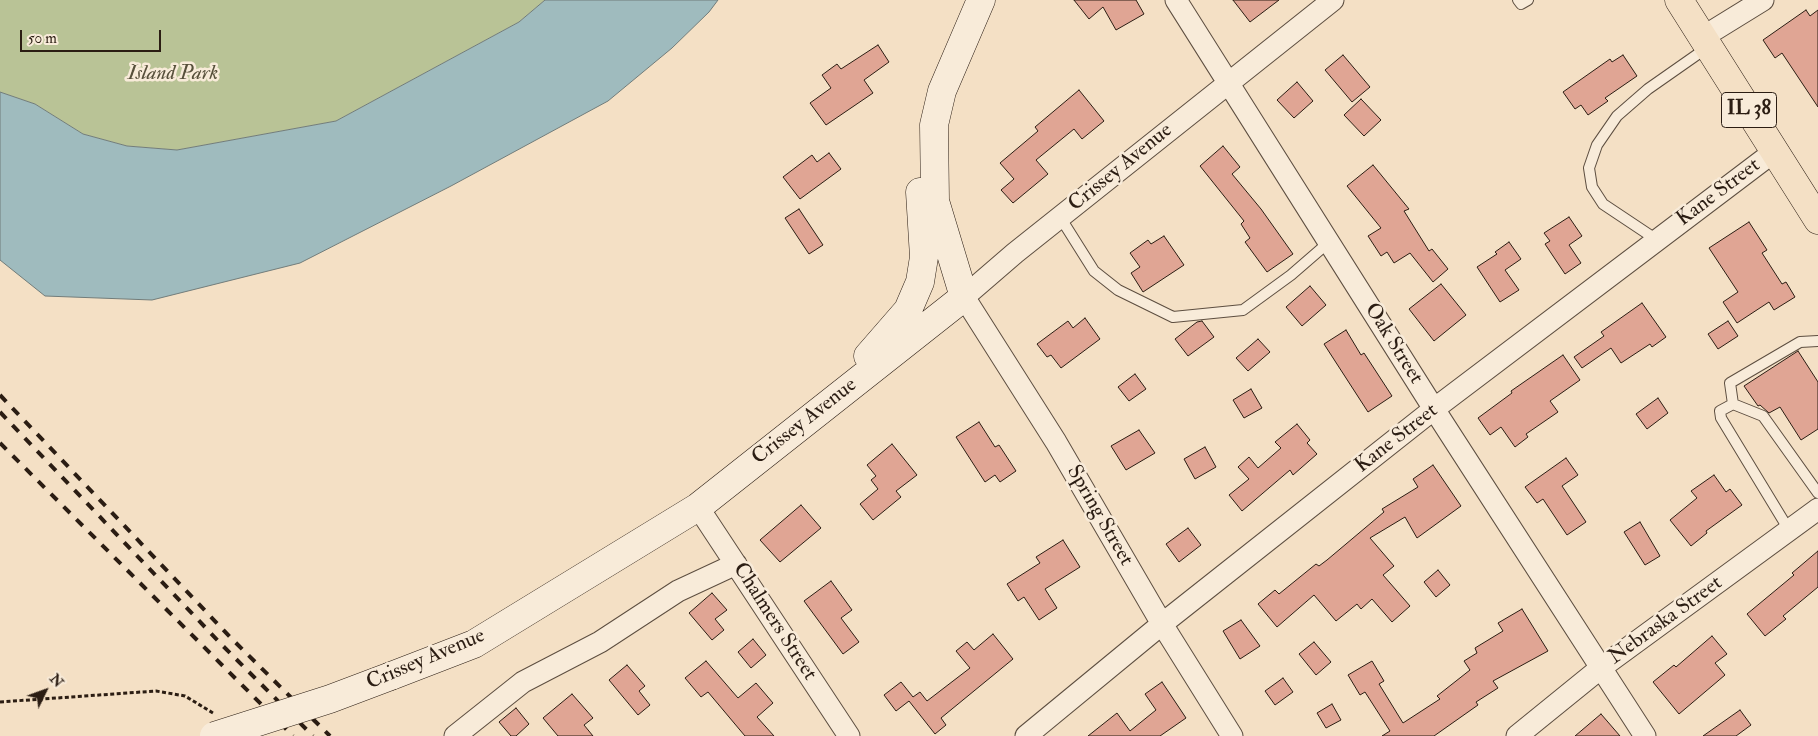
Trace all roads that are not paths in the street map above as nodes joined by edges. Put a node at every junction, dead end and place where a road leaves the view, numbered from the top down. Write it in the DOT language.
graph roads {
  1 [pos="980,0"];
  2 [pos="1176,0"];
  3 [pos="1333,0"];
  4 [pos="1518,0"];
  5 [pos="1528,0"];
  6 [pos="1679,0"];
  7 [pos="1763,0"];
  8 [pos="1706,42"];
  9 [pos="1228,82"];
  10 [pos="934,125"];
  11 [pos="1775,151"];
  12 [pos="1060,217"];
  13 [pos="1818,220"];
  14 [pos="1656,240"];
  15 [pos="1330,244"];
  16 [pos="964,297"];
  17 [pos="1818,341"];
  18 [pos="1734,404"];
  19 [pos="1434,409"];
  20 [pos="795,430"];
  21 [pos="698,507"];
  22 [pos="1817,507"];
  23 [pos="1789,530"];
  24 [pos="736,564"];
  25 [pos="1162,624"];
  26 [pos="1602,667"];
  27 [pos="214,725"];
  28 [pos="455,736"];
  29 [pos="849,736"];
  30 [pos="1026,736"];
  31 [pos="1232,736"];
  32 [pos="1516,736"];
  33 [pos="1645,736"];
  1 -- 10 [label="main road"];
  2 -- 9 [label="street, Oak Street"];
  3 -- 9 [label="street, Crissey Avenue"];
  4 -- 5 [label="lane"];
  6 -- 8 [label="main road, IL 38"];
  7 -- 8 [label="street"];
  8 -- 11 [label="main road, IL 38"];
  8 -- 14 [label="lane"];
  9 -- 12 [label="street, Crissey Avenue"];
  9 -- 15 [label="street, Oak Street"];
  10 -- 16 [label="main road"];
  10 -- 20 [label="main road"];
  11 -- 13 [label="main road, IL 38"];
  11 -- 14 [label="street, Kane Street"];
  12 -- 15 [label="lane"];
  12 -- 16 [label="street, Crissey Avenue"];
  14 -- 19 [label="street, Kane Street"];
  15 -- 19 [label="street, Oak Street"];
  16 -- 20 [label="main road, Crissey Avenue"];
  16 -- 25 [label="street, Spring Street"];
  17 -- 18 [label="lane"];
  18 -- 22 [label="lane"];
  18 -- 23 [label="lane"];
  19 -- 25 [label="street, Kane Street"];
  19 -- 26 [label="street, Oak Street"];
  20 -- 21 [label="main road, Crissey Avenue"];
  21 -- 24 [label="street, Chalmers Street"];
  21 -- 27 [label="main road, Crissey Avenue, bridge"];
  22 -- 23 [label="street, Nebraska Street"];
  23 -- 26 [label="street, Nebraska Street"];
  24 -- 28 [label="street"];
  24 -- 29 [label="street, Chalmers Street"];
  25 -- 30 [label="street, Kane Street"];
  25 -- 31 [label="street, Spring Street"];
  26 -- 32 [label="street, Nebraska Street"];
  26 -- 33 [label="street, Oak Street"];
}
